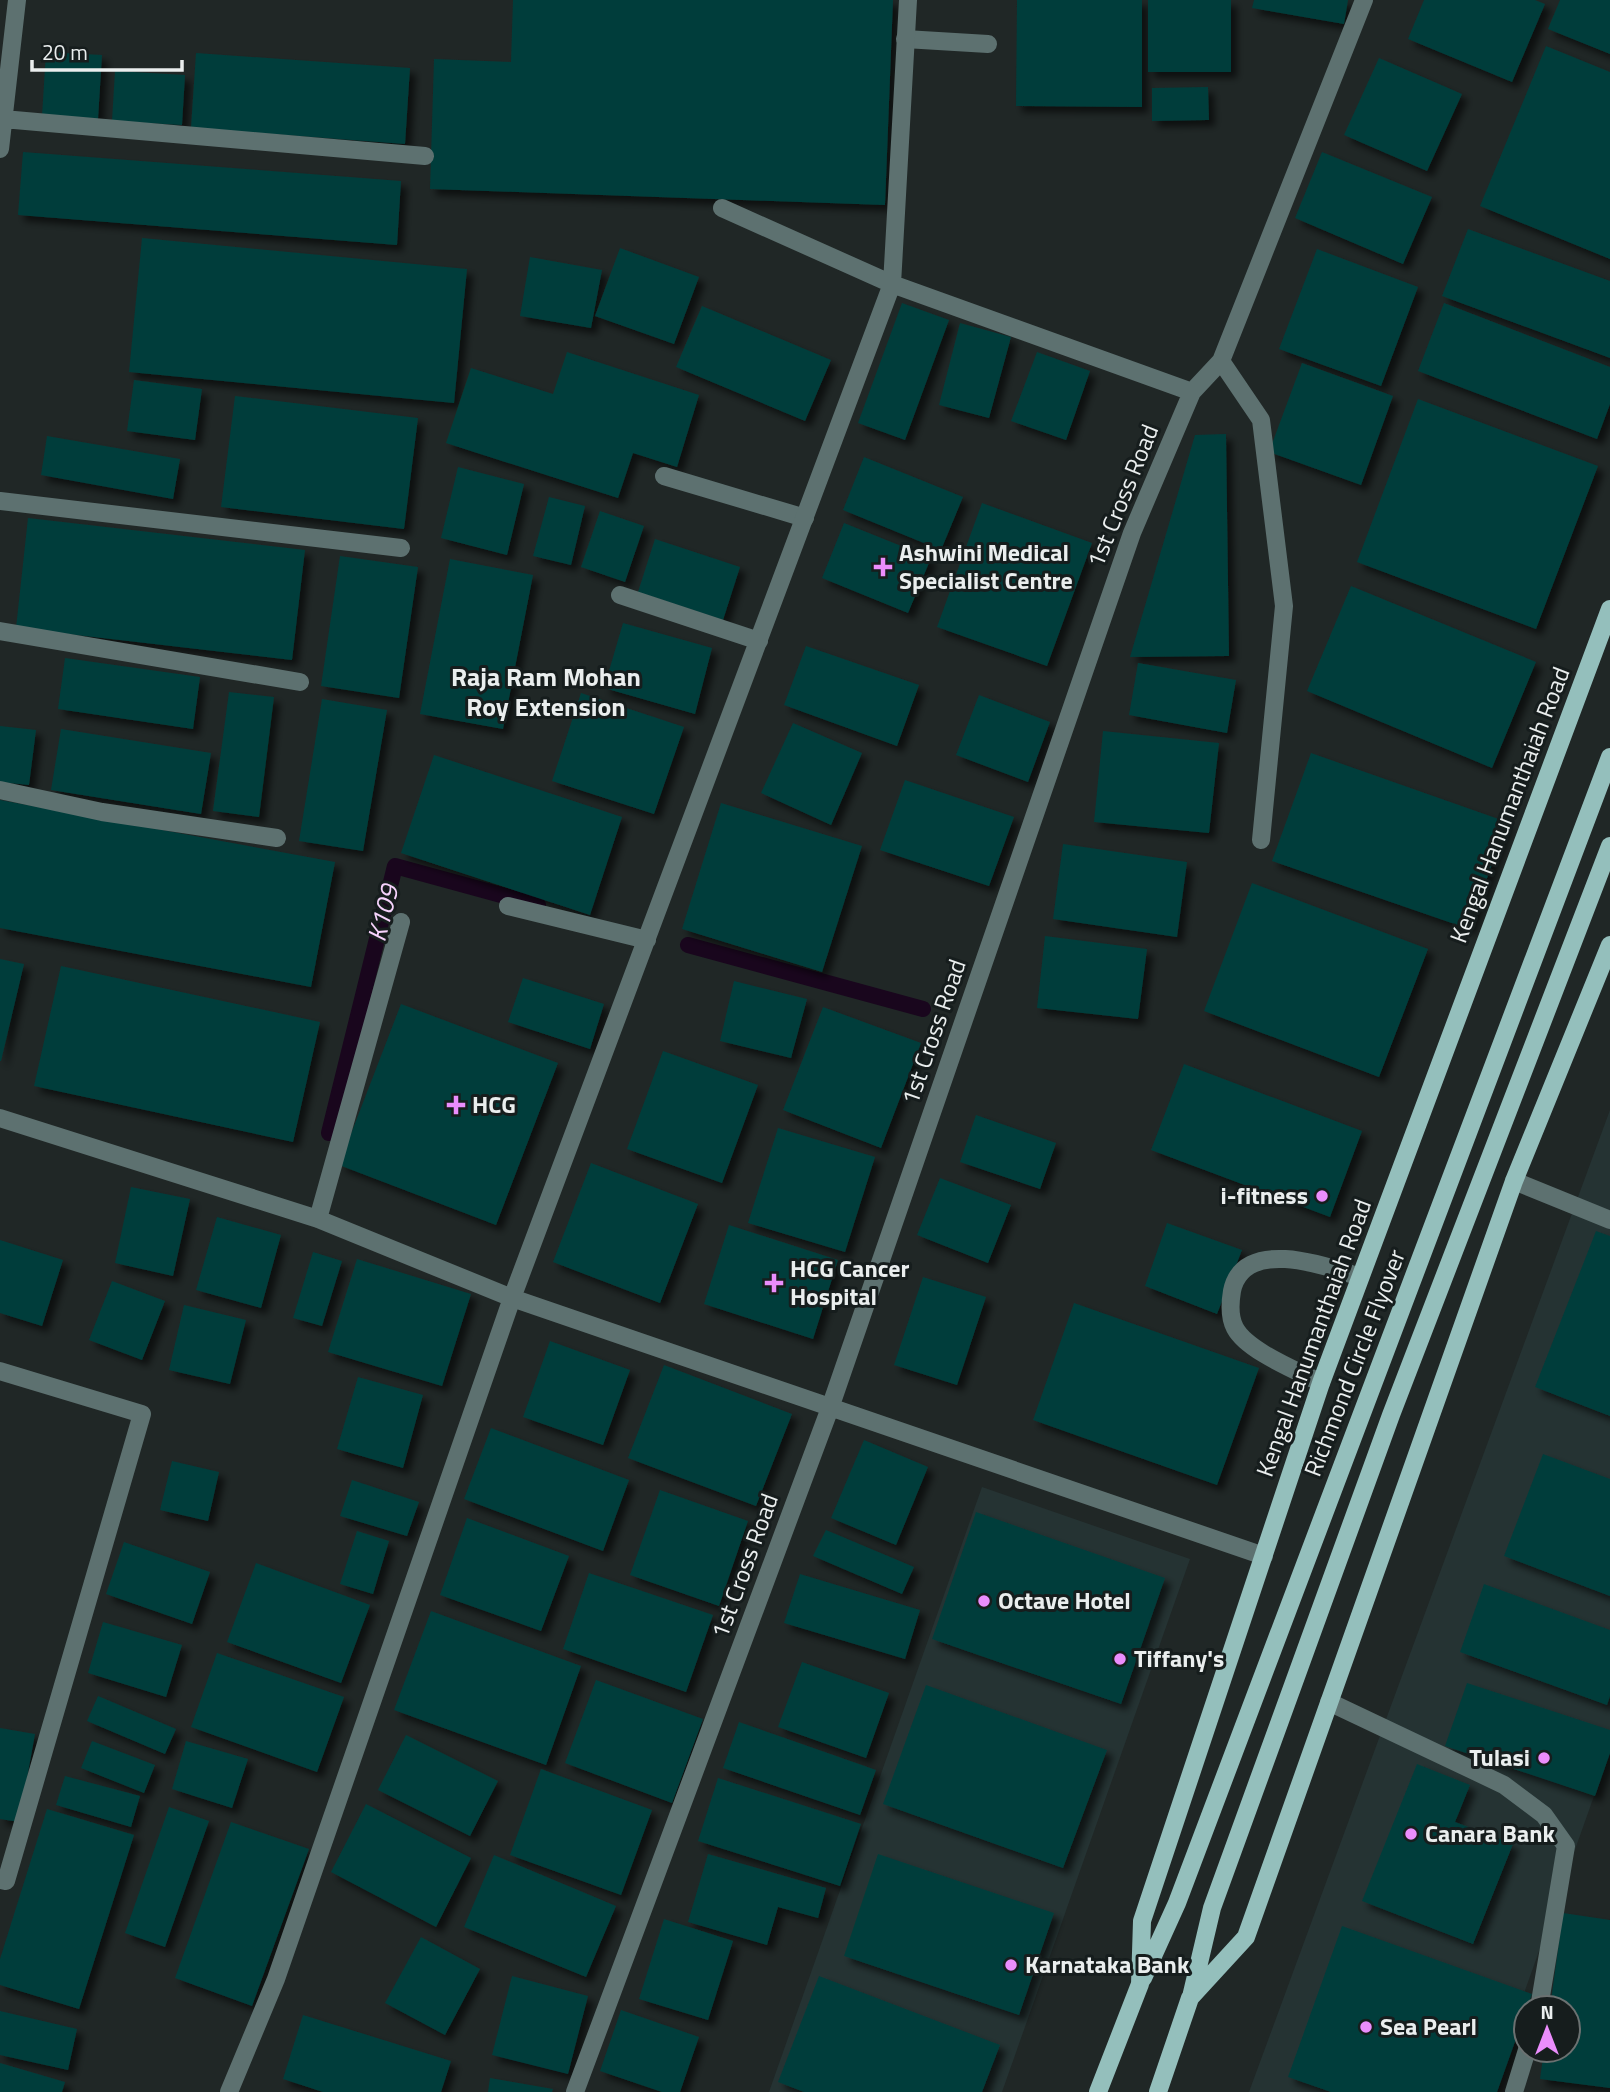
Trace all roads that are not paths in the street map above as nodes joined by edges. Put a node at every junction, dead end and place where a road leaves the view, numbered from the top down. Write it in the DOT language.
graph roads {
  1 [pos="17,0"];
  2 [pos="908,0"];
  3 [pos="1364,0"];
  4 [pos="905,39"];
  5 [pos="988,44"];
  6 [pos="3,119"];
  7 [pos="0,149"];
  8 [pos="425,156"];
  9 [pos="722,208"];
  10 [pos="892,284"];
  11 [pos="1221,361"];
  12 [pos="1192,392"];
  13 [pos="664,476"];
  14 [pos="0,500"];
  15 [pos="804,518"];
  16 [pos="401,548"];
  17 [pos="621,595"];
  18 [pos="1610,609"];
  19 [pos="0,631"];
  20 [pos="759,640"];
  21 [pos="300,682"];
  22 [pos="1610,757"];
  23 [pos="0,790"];
  24 [pos="277,838"];
  25 [pos="1261,840"];
  26 [pos="1610,846"];
  27 [pos="508,906"];
  28 [pos="401,922"];
  29 [pos="646,940"];
  30 [pos="1610,945"];
  31 [pos="0,1118"];
  32 [pos="1514,1181"];
  33 [pos="318,1219"];
  34 [pos="1610,1220"];
  35 [pos="1360,1277"];
  36 [pos="512,1298"];
  37 [pos="0,1371"];
  38 [pos="1321,1383"];
  39 [pos="830,1408"];
  40 [pos="1264,1556"];
  41 [pos="1329,1702"];
  42 [pos="0,1880"];
  43 [pos="1140,1984"];
  44 [pos="1541,1994"];
  45 [pos="1191,1998"];
  46 [pos="1523,2064"];
  47 [pos="229,2092"];
  48 [pos="575,2092"];
  49 [pos="1098,2092"];
  50 [pos="1157,2092"];
  51 [pos="1514,2092"];
  1 -- 6 [label="street"];
  2 -- 4 [label="street"];
  3 -- 11 [label="street, 1st Cross Road"];
  4 -- 5 [label="street"];
  4 -- 10 [label="street"];
  6 -- 7 [label="street"];
  6 -- 8 [label="street"];
  9 -- 10 [label="street"];
  10 -- 12 [label="street"];
  10 -- 15 [label="street"];
  11 -- 12 [label="street, 1st Cross Road"];
  11 -- 25 [label="street"];
  12 -- 39 [label="street, 1st Cross Road"];
  13 -- 15 [label="street"];
  14 -- 16 [label="street"];
  15 -- 20 [label="street"];
  17 -- 20 [label="street"];
  18 -- 35 [label="main road, Kengal Hanumanthaiah Road"];
  19 -- 21 [label="street"];
  20 -- 29 [label="street"];
  22 -- 43 [label="main road, Richmond Circle Flyover"];
  23 -- 24 [label="street"];
  26 -- 45 [label="main road"];
  27 -- 29 [label="street"];
  28 -- 33 [label="street"];
  29 -- 36 [label="street"];
  30 -- 32 [label="main road"];
  31 -- 33 [label="street"];
  32 -- 34 [label="street"];
  32 -- 41 [label="main road"];
  33 -- 36 [label="street"];
  35 -- 38 [label="main road, Kengal Hanumanthaiah Road"];
  35 -- 38 [label="street"];
  36 -- 39 [label="street"];
  36 -- 47 [label="street"];
  37 -- 42 [label="street"];
  38 -- 40 [label="main road, Kengal Hanumanthaiah Road"];
  39 -- 40 [label="street"];
  39 -- 48 [label="street, 1st Cross Road"];
  40 -- 43 [label="main road, Kengal Hanumanthaiah Road"];
  41 -- 44 [label="street"];
  41 -- 45 [label="main road"];
  43 -- 49 [label="main road, Kengal Hanumanthaiah Road"];
  45 -- 50 [label="main road"];
  46 -- 51 [label="street"];
}
